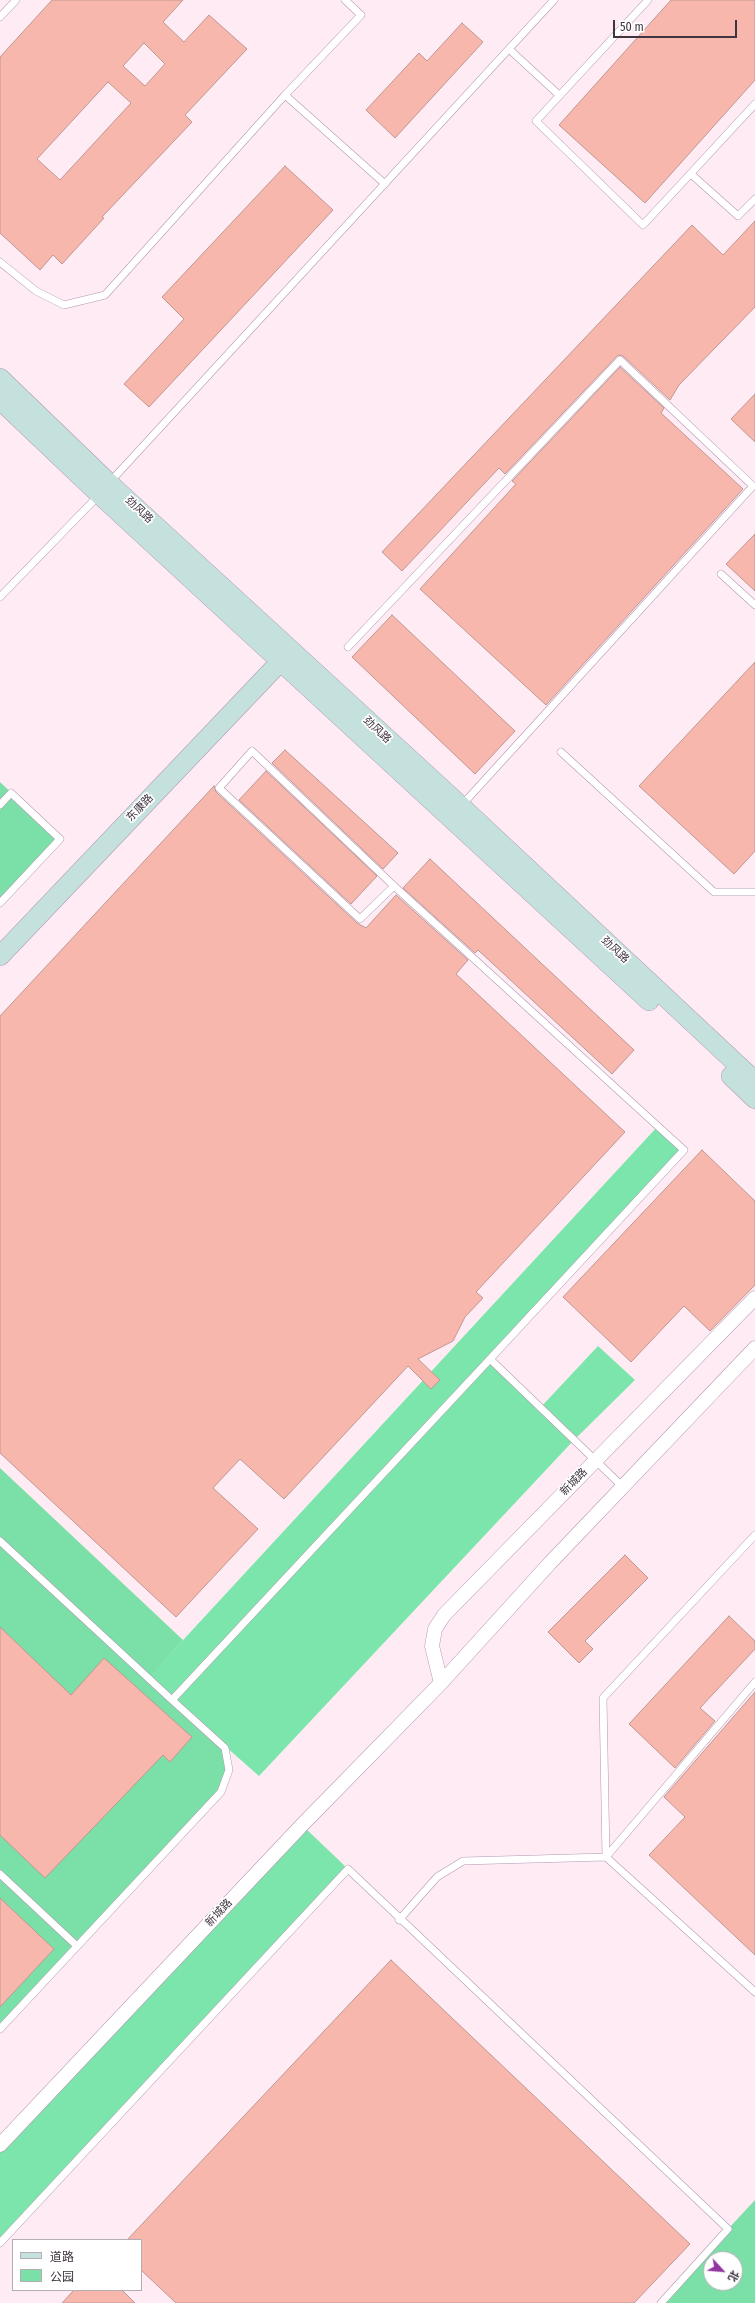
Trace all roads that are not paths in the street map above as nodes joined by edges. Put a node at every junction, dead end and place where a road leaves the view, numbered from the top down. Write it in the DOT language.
graph roads {
  1 [pos="16,0"];
  2 [pos="345,0"];
  3 [pos="554,0"];
  4 [pos="648,0"];
  5 [pos="0,17"];
  6 [pos="509,49"];
  7 [pos="285,95"];
  8 [pos="559,95"];
  9 [pos="755,104"];
  10 [pos="691,174"];
  11 [pos="385,184"];
  12 [pos="755,199"];
  13 [pos="0,262"];
  14 [pos="0,378"];
  15 [pos="0,400"];
  16 [pos="104,489"];
  17 [pos="721,574"];
  18 [pos="0,597"];
  19 [pos="755,605"];
  20 [pos="348,647"];
  21 [pos="281,661"];
  22 [pos="561,752"];
  23 [pos="0,805"];
  24 [pos="456,811"];
  25 [pos="394,886"];
  26 [pos="755,892"];
  27 [pos="0,903"];
  28 [pos="0,956"];
  29 [pos="755,1081"];
  30 [pos="755,1099"];
  31 [pos="755,1298"];
  32 [pos="755,1348"];
  33 [pos="490,1359"];
  34 [pos="596,1460"];
  35 [pos="622,1486"];
  36 [pos="755,1535"];
  37 [pos="0,1542"];
  38 [pos="755,1682"];
  39 [pos="441,1683"];
  40 [pos="172,1700"];
  41 [pos="606,1857"];
  42 [pos="0,1874"];
  43 [pos="399,1920"];
  44 [pos="77,1946"];
  45 [pos="755,1992"];
  46 [pos="0,2029"];
  47 [pos="0,2145"];
  48 [pos="0,2243"];
  49 [pos="661,2303"];
  1 -- 5 [label="lane"];
  2 -- 7 [label="lane"];
  3 -- 6 [label="lane"];
  4 -- 8 [label="lane"];
  6 -- 8 [label="lane"];
  6 -- 11 [label="lane"];
  7 -- 11 [label="lane"];
  7 -- 13 [label="lane"];
  8 -- 10 [label="lane"];
  9 -- 10 [label="lane"];
  10 -- 12 [label="lane"];
  11 -- 16 [label="lane"];
  14 -- 16 [label="street, 劲风路"];
  15 -- 16 [label="street, 劲风路"];
  16 -- 18 [label="lane"];
  16 -- 21 [label="street, 劲风路"];
  16 -- 24 [label="street, 劲风路"];
  17 -- 19 [label="lane"];
  20 -- 24 [label="lane"];
  21 -- 24 [label="street, 劲风路"];
  21 -- 28 [label="street, 东康路"];
  22 -- 26 [label="lane"];
  23 -- 27 [label="lane"];
  24 -- 29 [label="street, 劲风路"];
  24 -- 30 [label="street, 劲风路"];
  25 -- 25 [label="lane"];
  25 -- 33 [label="lane"];
  31 -- 34 [label="street, 新城路"];
  32 -- 35 [label="street, 新城路"];
  33 -- 34 [label="lane"];
  33 -- 40 [label="lane"];
  34 -- 35 [label="lane"];
  34 -- 39 [label="street, 新城路"];
  35 -- 39 [label="street, 新城路"];
  36 -- 41 [label="lane"];
  37 -- 40 [label="lane"];
  38 -- 41 [label="lane"];
  39 -- 47 [label="street, 新城路"];
  40 -- 44 [label="lane"];
  41 -- 43 [label="lane"];
  41 -- 45 [label="lane"];
  42 -- 44 [label="lane"];
  43 -- 48 [label="lane"];
  43 -- 49 [label="lane"];
  44 -- 46 [label="lane"];
}
